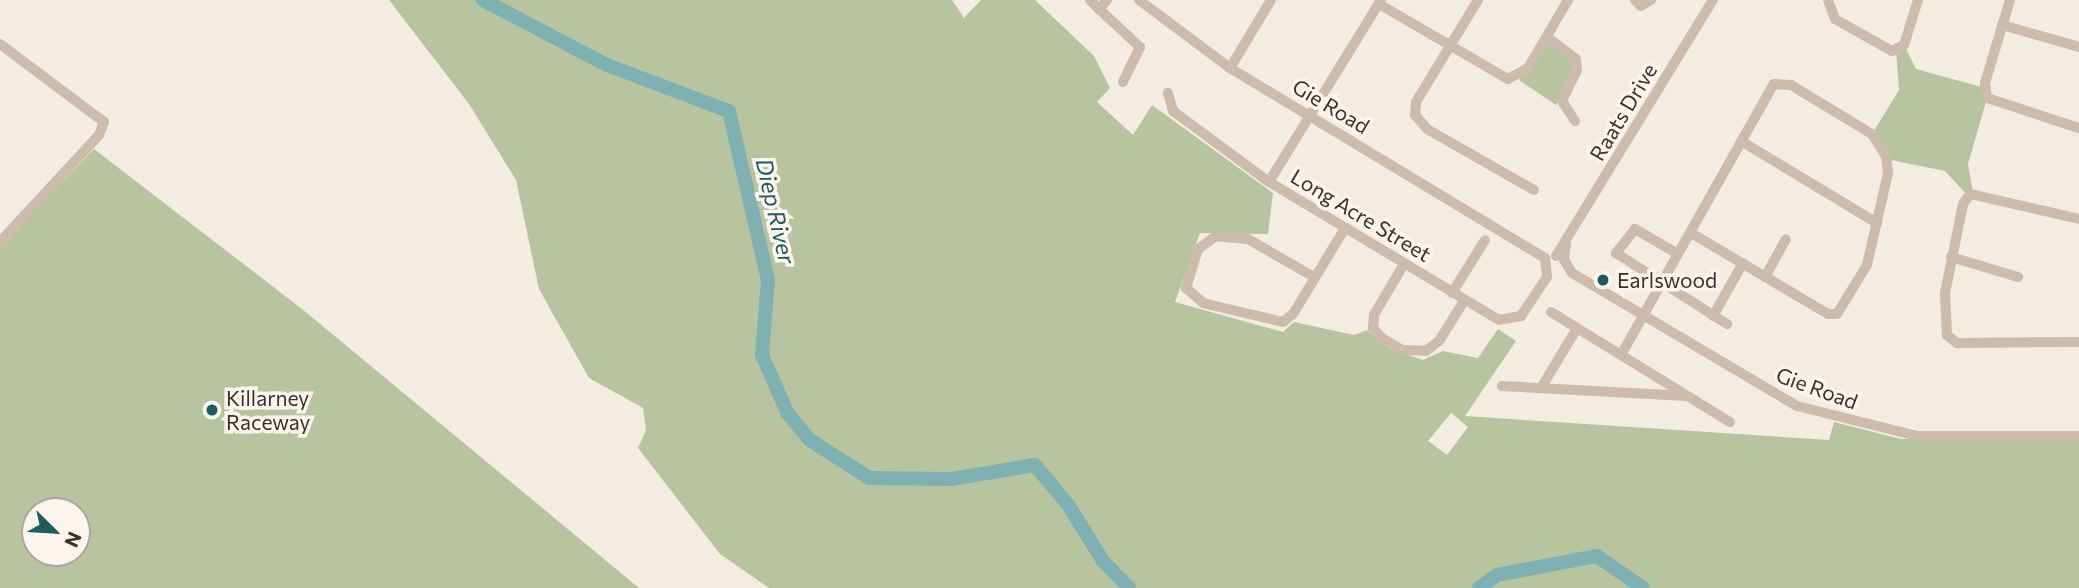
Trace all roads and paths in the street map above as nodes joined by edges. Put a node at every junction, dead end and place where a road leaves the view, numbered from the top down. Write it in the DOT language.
graph roads {
  1 [pos="1090,0"];
  2 [pos="1107,0"];
  3 [pos="1139,0"];
  4 [pos="1271,0"];
  5 [pos="1478,0"];
  6 [pos="1568,0"];
  7 [pos="1635,0"];
  8 [pos="1651,0"];
  9 [pos="1713,0"];
  10 [pos="1828,0"];
  11 [pos="1917,0"];
  12 [pos="2010,0"];
  13 [pos="1380,2"];
  14 [pos="1099,9"];
  15 [pos="2002,24"];
  16 [pos="1547,37"];
  17 [pos="0,44"];
  18 [pos="2078,45"];
  19 [pos="1450,48"];
  20 [pos="1230,68"];
  21 [pos="1124,82"];
  22 [pos="1168,93"];
  23 [pos="1310,116"];
  24 [pos="1575,121"];
  25 [pos="2079,128"];
  26 [pos="1741,141"];
  27 [pos="1269,182"];
  28 [pos="1534,190"];
  29 [pos="2079,219"];
  30 [pos="1877,223"];
  31 [pos="1345,228"];
  32 [pos="1691,233"];
  33 [pos="1787,239"];
  34 [pos="1485,240"];
  35 [pos="0,242"];
  36 [pos="1678,254"];
  37 [pos="1951,257"];
  38 [pos="1404,264"];
  39 [pos="1743,264"];
  40 [pos="1554,265"];
  41 [pos="1765,277"];
  42 [pos="2018,277"];
  43 [pos="1314,278"];
  44 [pos="1661,284"];
  45 [pos="1452,293"];
  46 [pos="1464,300"];
  47 [pos="1551,312"];
  48 [pos="1641,315"];
  49 [pos="1713,316"];
  50 [pos="1727,324"];
  51 [pos="1577,328"];
  52 [pos="2079,342"];
  53 [pos="1619,354"];
  54 [pos="1507,374"];
  55 [pos="1664,382"];
  56 [pos="1541,388"];
  57 [pos="1652,396"];
  58 [pos="1688,396"];
  59 [pos="1730,422"];
  60 [pos="2079,436"];
  1 -- 14 [label="street"];
  2 -- 14 [label="street"];
  3 -- 20 [label="street, Gie Road"];
  4 -- 20 [label="street"];
  5 -- 19 [label="street"];
  6 -- 16 [label="street"];
  7 -- 8 [label="street"];
  9 -- 40 [label="street, Raats Drive"];
  10 -- 11 [label="street"];
  12 -- 15 [label="street"];
  13 -- 19 [label="street"];
  13 -- 23 [label="street, Long Acre Street"];
  14 -- 21 [label="street"];
  15 -- 18 [label="street"];
  15 -- 25 [label="street"];
  16 -- 19 [label="street"];
  16 -- 24 [label="street"];
  17 -- 35 [label="street"];
  19 -- 28 [label="street"];
  20 -- 23 [label="street, Gie Road"];
  22 -- 27 [label="street"];
  23 -- 27 [label="street, Long Acre Street"];
  23 -- 40 [label="street, Gie Road"];
  26 -- 30 [label="street"];
  26 -- 30 [label="street"];
  26 -- 32 [label="street"];
  27 -- 31 [label="street, Long Acre Street"];
  29 -- 37 [label="street"];
  30 -- 41 [label="street"];
  31 -- 38 [label="street, Long Acre Street"];
  31 -- 43 [label="street"];
  32 -- 36 [label="street"];
  32 -- 39 [label="street"];
  33 -- 41 [label="street"];
  34 -- 45 [label="street"];
  36 -- 44 [label="street"];
  36 -- 44 [label="street"];
  37 -- 42 [label="street"];
  37 -- 52 [label="street"];
  38 -- 45 [label="street, Long Acre Street"];
  38 -- 46 [label="street"];
  39 -- 41 [label="street"];
  39 -- 49 [label="street"];
  40 -- 46 [label="street, Raats Drive"];
  40 -- 48 [label="street, Gie Road"];
  43 -- 43 [label="street"];
  44 -- 48 [label="street"];
  44 -- 49 [label="street"];
  45 -- 46 [label="street, Long Acre Street"];
  47 -- 51 [label="street"];
  48 -- 53 [label="street"];
  48 -- 60 [label="street, Gie Road"];
  49 -- 50 [label="street"];
  51 -- 53 [label="street"];
  51 -- 56 [label="street"];
  53 -- 55 [label="street"];
  54 -- 56 [label="street"];
  55 -- 57 [label="street"];
  55 -- 58 [label="street"];
  56 -- 57 [label="street"];
  57 -- 58 [label="street"];
  58 -- 59 [label="street"];
}
